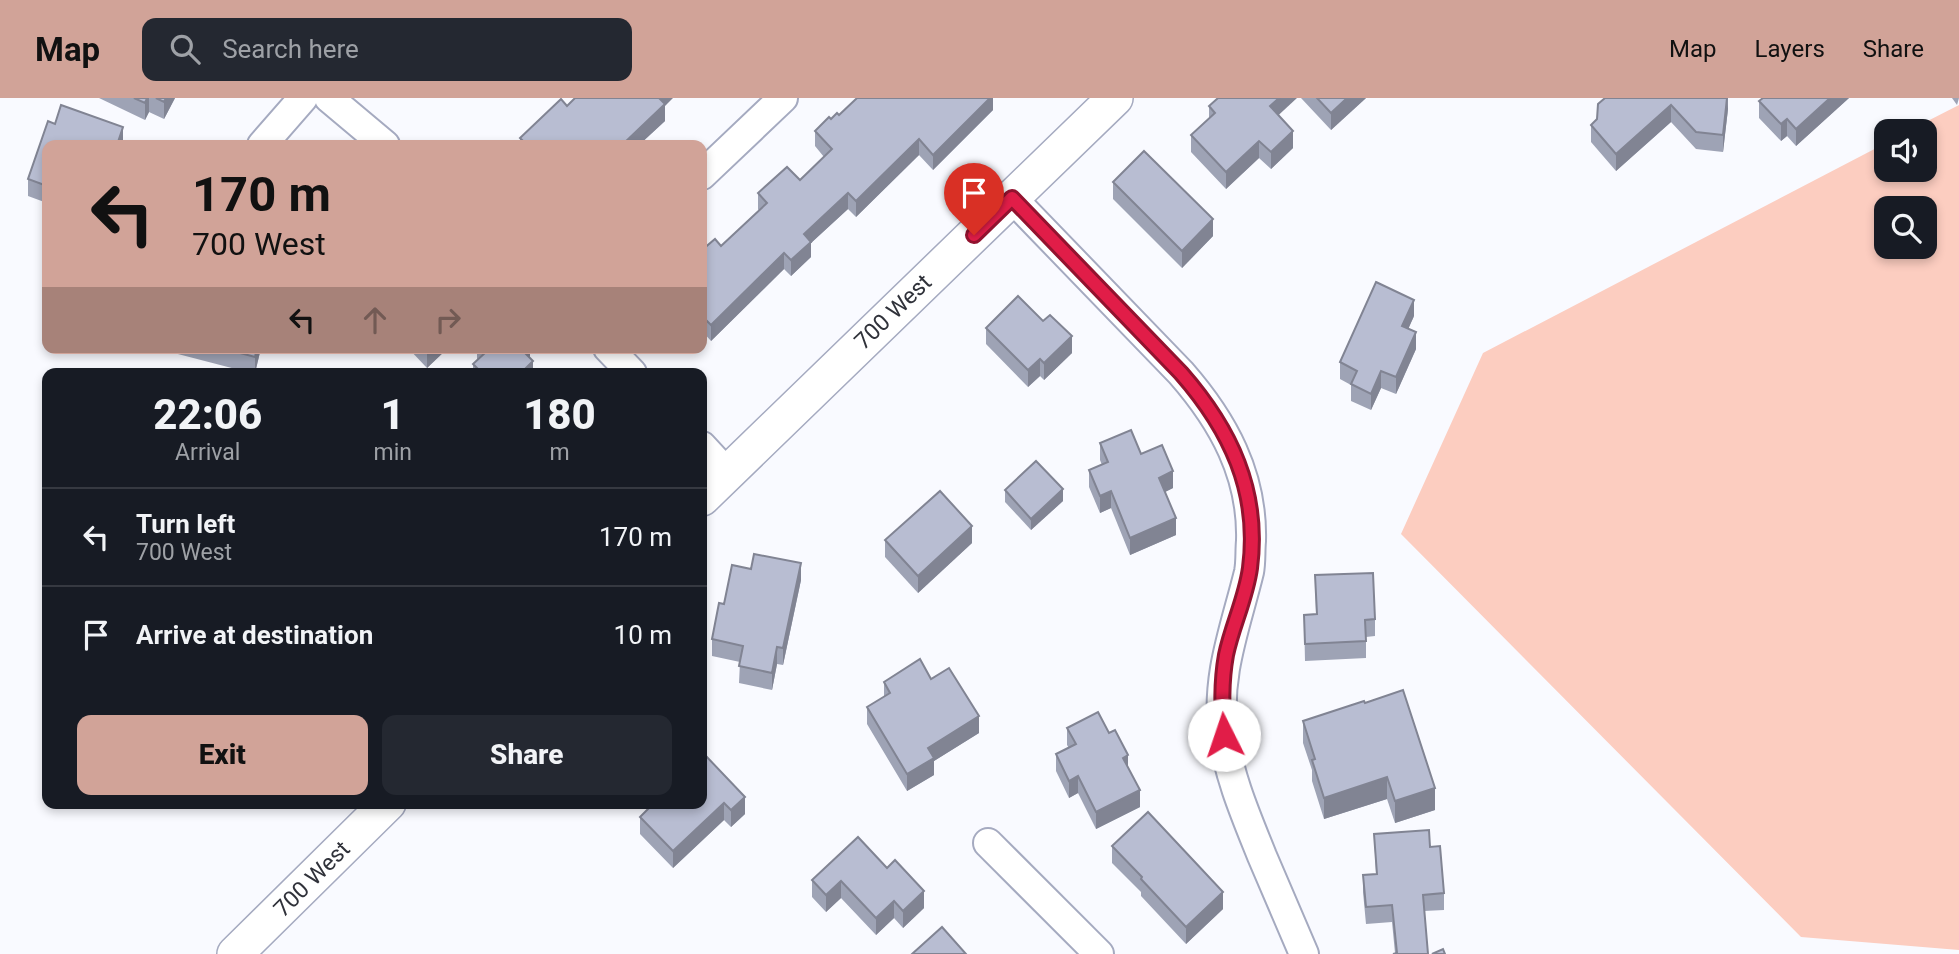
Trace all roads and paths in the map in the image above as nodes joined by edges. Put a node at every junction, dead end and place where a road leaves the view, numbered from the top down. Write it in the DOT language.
graph roads {
  1 [pos="303,98"];
  2 [pos="329,98"];
  3 [pos="783,98"];
  4 [pos="1115,98"];
  5 [pos="266,140"];
  6 [pos="380,140"];
  7 [pos="707,170"];
  8 [pos="1012,198"];
  9 [pos="614,354"];
  10 [pos="627,368"];
  11 [pos="707,451"];
  12 [pos="727,472"];
  13 [pos="707,493"];
  14 [pos="382,809"];
  15 [pos="988,843"];
  16 [pos="235,954"];
  17 [pos="1098,954"];
  18 [pos="1304,954"];
  1 -- 5 [label="street"];
  2 -- 6 [label="street"];
  3 -- 7 [label="street"];
  4 -- 8 [label="street, 700 West"];
  8 -- 12 [label="street, 700 West"];
  8 -- 18 [label="street"];
  9 -- 10 [label="street"];
  11 -- 12 [label="street"];
  12 -- 13 [label="street, 700 West"];
  14 -- 16 [label="street, 700 West"];
  15 -- 17 [label="street"];
}
